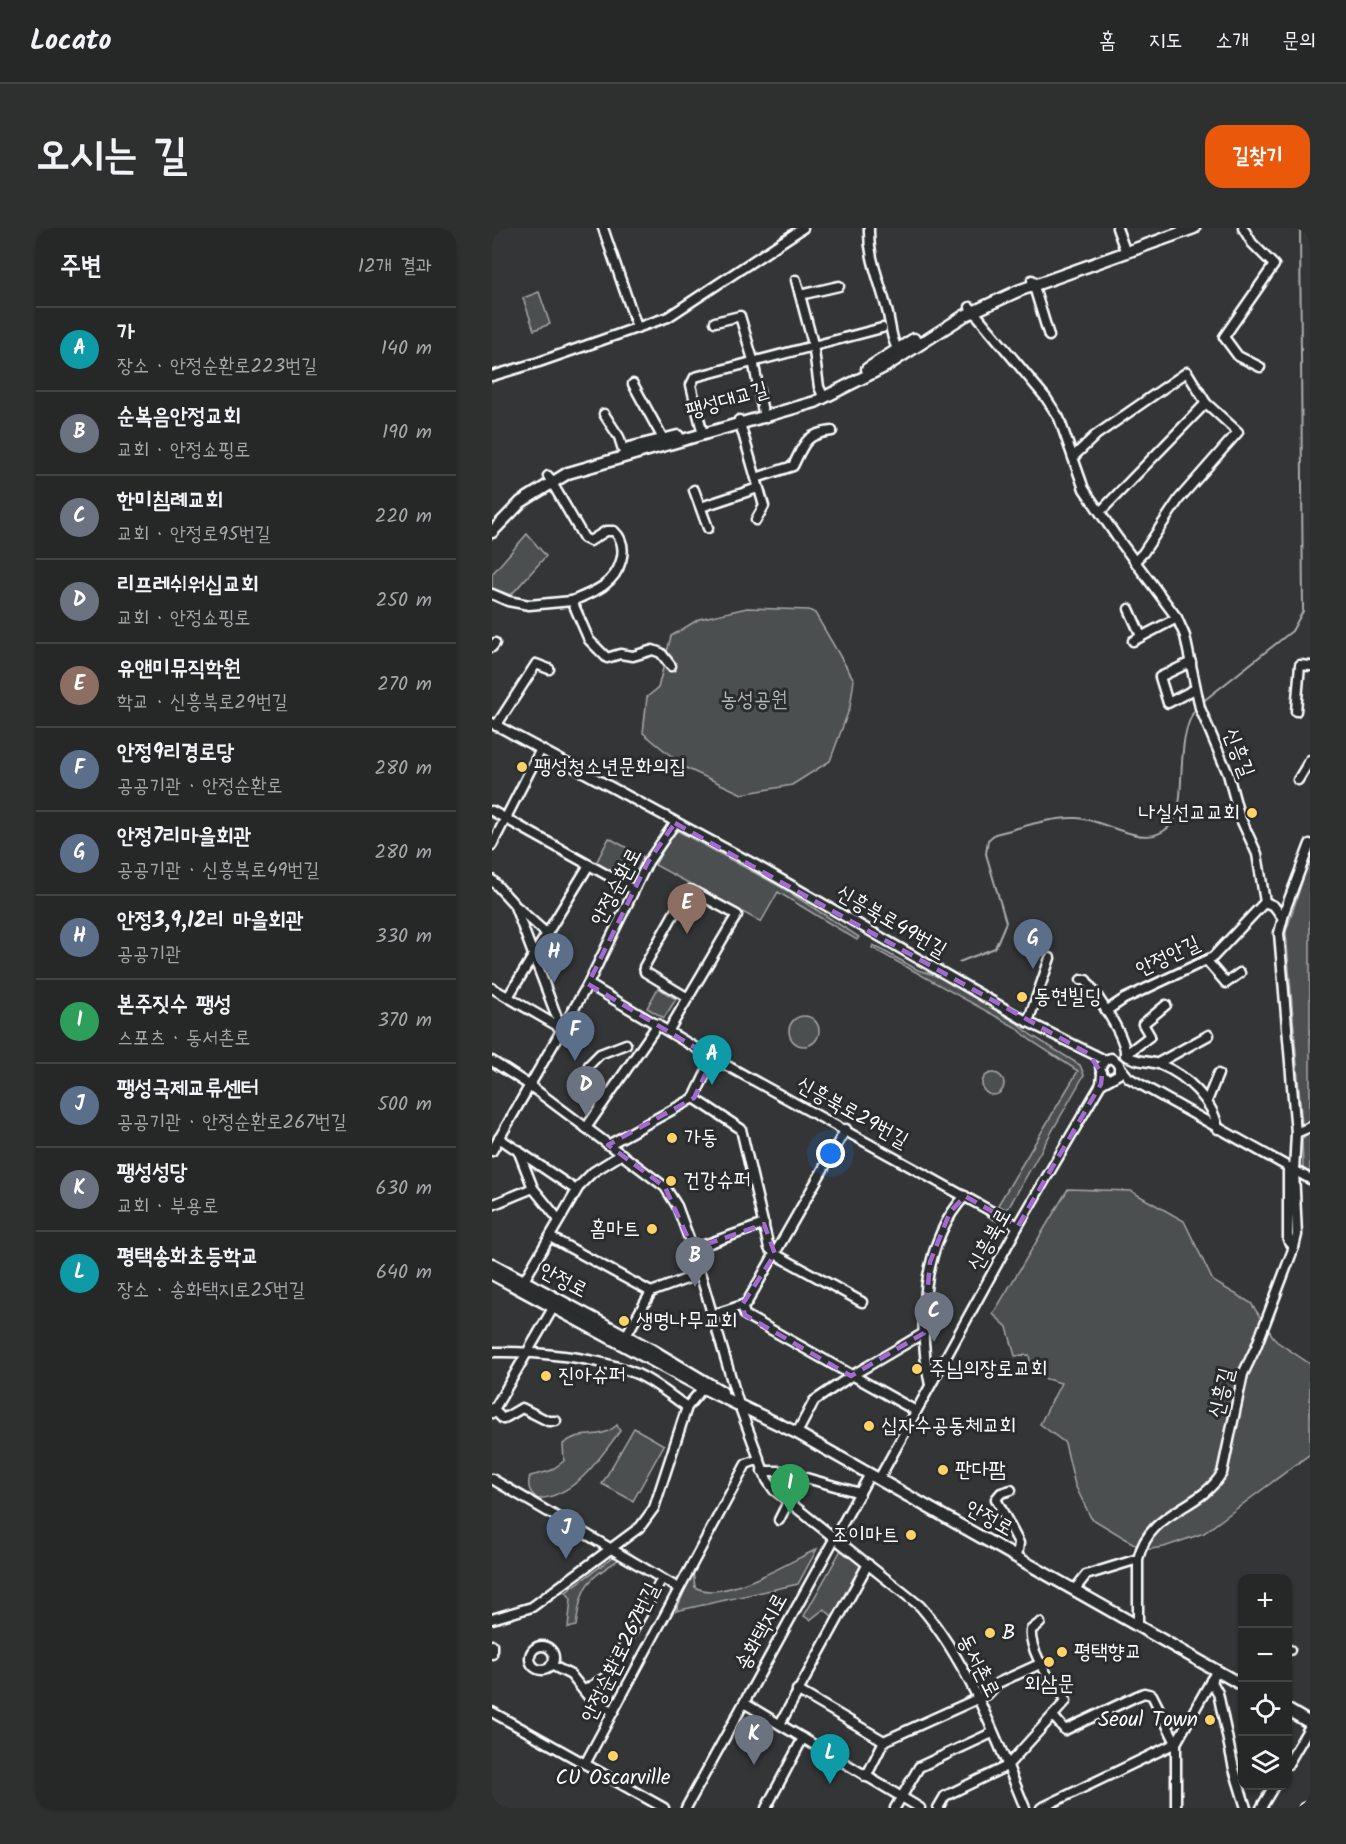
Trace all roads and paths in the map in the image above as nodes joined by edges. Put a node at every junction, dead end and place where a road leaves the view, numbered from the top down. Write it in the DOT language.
graph roads {
  1 [pos="603,228"];
  2 [pos="803,228"];
  3 [pos="869,228"];
  4 [pos="1117,228"];
  5 [pos="1180,228"];
  6 [pos="1194,228"];
  7 [pos="1243,228"];
  8 [pos="1125,250"];
  9 [pos="796,280"];
  10 [pos="1033,283"];
  11 [pos="839,286"];
  12 [pos="800,295"];
  13 [pos="971,309"];
  14 [pos="715,322"];
  15 [pos="637,327"];
  16 [pos="882,328"];
  17 [pos="1049,336"];
  18 [pos="813,344"];
  19 [pos="898,352"];
  20 [pos="753,360"];
  21 [pos="1260,367"];
  22 [pos="492,376"];
  23 [pos="633,384"];
  24 [pos="822,395"];
  25 [pos="1206,403"];
  26 [pos="604,414"];
  27 [pos="763,415"];
  28 [pos="739,422"];
  29 [pos="832,431"];
  30 [pos="702,432"];
  31 [pos="665,442"];
  32 [pos="624,452"];
  33 [pos="1073,457"];
  34 [pos="550,478"];
  35 [pos="756,478"];
  36 [pos="759,488"];
  37 [pos="694,490"];
  38 [pos="701,507"];
  39 [pos="1101,511"];
  40 [pos="756,520"];
  41 [pos="493,525"];
  42 [pos="708,528"];
  43 [pos="1135,561"];
  44 [pos="492,594"];
  45 [pos="572,601"];
  46 [pos="1129,609"];
  47 [pos="1177,618"];
  48 [pos="1191,662"];
  49 [pos="671,666"];
  50 [pos="1310,666"];
  51 [pos="549,669"];
  52 [pos="1195,689"];
  53 [pos="1296,711"];
  54 [pos="494,724"];
  55 [pos="540,750"];
  56 [pos="1310,760"];
  57 [pos="1298,780"];
  58 [pos="492,811"];
  59 [pos="506,818"];
  60 [pos="675,823"];
  61 [pos="1310,844"];
  62 [pos="492,845"];
  63 [pos="589,865"];
  64 [pos="492,880"];
  65 [pos="634,890"];
  66 [pos="1265,902"];
  67 [pos="514,904"];
  68 [pos="1282,917"];
  69 [pos="547,934"];
  70 [pos="533,957"];
  71 [pos="1050,958"];
  72 [pos="1207,961"];
  73 [pos="1240,973"];
  74 [pos="1081,980"];
  75 [pos="588,984"];
  76 [pos="492,988"];
  77 [pos="508,997"];
  78 [pos="688,998"];
  79 [pos="1166,1005"];
  80 [pos="1106,1011"];
  81 [pos="1028,1022"];
  82 [pos="658,1024"];
  83 [pos="561,1028"];
  84 [pos="669,1030"];
  85 [pos="1209,1035"];
  86 [pos="626,1044"];
  87 [pos="1089,1054"];
  88 [pos="1125,1054"];
  89 [pos="713,1058"];
  90 [pos="1105,1060"];
  91 [pos="492,1062"];
  92 [pos="1158,1063"];
  93 [pos="1119,1064"];
  94 [pos="589,1065"];
  95 [pos="1101,1071"];
  96 [pos="1218,1074"];
  97 [pos="1113,1078"];
  98 [pos="1129,1078"];
  99 [pos="1101,1084"];
  100 [pos="530,1085"];
  101 [pos="694,1098"];
  102 [pos="1207,1101"];
  103 [pos="1310,1127"];
  104 [pos="586,1128"];
  105 [pos="846,1129"];
  106 [pos="1218,1129"];
  107 [pos="1296,1133"];
  108 [pos="500,1138"];
  109 [pos="608,1145"];
  110 [pos="492,1150"];
  111 [pos="518,1150"];
  112 [pos="622,1154"];
  113 [pos="1288,1167"];
  114 [pos="1310,1179"];
  115 [pos="533,1188"];
  116 [pos="576,1190"];
  117 [pos="965,1196"];
  118 [pos="492,1205"];
  119 [pos="559,1220"];
  120 [pos="764,1224"];
  121 [pos="1018,1226"];
  122 [pos="550,1237"];
  123 [pos="693,1249"];
  124 [pos="775,1254"];
  125 [pos="492,1264"];
  126 [pos="492,1274"];
  127 [pos="700,1274"];
  128 [pos="521,1286"];
  129 [pos="651,1292"];
  130 [pos="862,1302"];
  131 [pos="556,1303"];
  132 [pos="742,1305"];
  133 [pos="712,1315"];
  134 [pos="924,1333"];
  135 [pos="623,1339"];
  136 [pos="528,1351"];
  137 [pos="492,1352"];
  138 [pos="851,1376"];
  139 [pos="930,1385"];
  140 [pos="703,1388"];
  141 [pos="739,1405"];
  142 [pos="687,1407"];
  143 [pos="493,1411"];
  144 [pos="916,1411"];
  145 [pos="556,1421"];
  146 [pos="798,1433"];
  147 [pos="757,1460"];
  148 [pos="762,1471"];
  149 [pos="874,1477"];
  150 [pos="492,1479"];
  151 [pos="1011,1490"];
  152 [pos="860,1493"];
  153 [pos="788,1502"];
  154 [pos="779,1520"];
  155 [pos="834,1538"];
  156 [pos="611,1548"];
  157 [pos="1017,1557"];
  158 [pos="1138,1558"];
  159 [pos="868,1563"];
  160 [pos="659,1584"];
  161 [pos="678,1588"];
  162 [pos="1075,1589"];
  163 [pos="492,1619"];
  164 [pos="1040,1623"];
  165 [pos="1138,1626"];
  166 [pos="492,1645"];
  167 [pos="492,1654"];
  168 [pos="1042,1663"];
  169 [pos="551,1665"];
  170 [pos="1214,1675"];
  171 [pos="1238,1683"];
  172 [pos="585,1690"];
  173 [pos="797,1690"];
  174 [pos="976,1699"];
  175 [pos="744,1703"];
  176 [pos="492,1712"];
  177 [pos="613,1712"];
  178 [pos="1292,1713"];
  179 [pos="1053,1716"];
  180 [pos="780,1724"];
  181 [pos="1310,1725"];
  182 [pos="992,1733"];
  183 [pos="803,1738"];
  184 [pos="884,1741"];
  185 [pos="1176,1743"];
  186 [pos="1292,1756"];
  187 [pos="585,1764"];
  188 [pos="1007,1766"];
  189 [pos="866,1777"];
  190 [pos="1271,1790"];
  191 [pos="901,1797"];
  192 [pos="1310,1806"];
  193 [pos="664,1808"];
  194 [pos="686,1808"];
  195 [pos="766,1808"];
  196 [pos="895,1808"];
  197 [pos="920,1808"];
  198 [pos="938,1808"];
  199 [pos="1025,1808"];
  200 [pos="1041,1808"];
  201 [pos="1176,1808"];
  202 [pos="1246,1808"];
  203 [pos="1261,1808"];
  204 [pos="1304,1808"];
  1 -- 15 [label="street"];
  2 -- 15 [label="street"];
  3 -- 19 [label="street"];
  4 -- 8 [label="street"];
  5 -- 8 [label="main road, 팽성대교길"];
  6 -- 8 [label="main road"];
  7 -- 21 [label="street"];
  8 -- 10 [label="main road, 팽성대교길"];
  9 -- 12 [label="street"];
  10 -- 13 [label="main road, 팽성대교길"];
  10 -- 17 [label="street"];
  11 -- 12 [label="street"];
  12 -- 18 [label="street"];
  13 -- 19 [label="main road, 팽성대교길"];
  13 -- 33 [label="street"];
  14 -- 20 [label="street"];
  15 -- 22 [label="street"];
  16 -- 18 [label="street"];
  18 -- 20 [label="street"];
  18 -- 24 [label="street"];
  19 -- 24 [label="main road, 팽성대교길"];
  20 -- 27 [label="street"];
  20 -- 30 [label="street"];
  23 -- 31 [label="street"];
  24 -- 27 [label="main road, 팽성대교길"];
  25 -- 33 [label="street"];
  25 -- 39 [label="street"];
  25 -- 43 [label="street"];
  26 -- 32 [label="street"];
  27 -- 28 [label="main road, 팽성대교길"];
  28 -- 30 [label="main road, 팽성대교길"];
  28 -- 35 [label="street"];
  29 -- 35 [label="street"];
  30 -- 31 [label="main road, 팽성대교길"];
  31 -- 32 [label="main road, 팽성대교길"];
  32 -- 34 [label="main road, 팽성대교길"];
  33 -- 39 [label="street"];
  34 -- 41 [label="main road, 팽성대교길"];
  34 -- 45 [label="street"];
  35 -- 36 [label="street"];
  36 -- 38 [label="street"];
  36 -- 40 [label="street"];
  37 -- 38 [label="street"];
  38 -- 42 [label="street"];
  39 -- 43 [label="street"];
  43 -- 47 [label="street"];
  44 -- 45 [label="street"];
  45 -- 49 [label="street"];
  46 -- 47 [label="street"];
  47 -- 48 [label="street, 신흥길"];
  48 -- 52 [label="street, 신흥길"];
  48 -- 52 [label="street"];
  50 -- 53 [label="street"];
  51 -- 54 [label="street"];
  52 -- 66 [label="street, 신흥길"];
  54 -- 55 [label="street"];
  55 -- 59 [label="street"];
  55 -- 60 [label="street"];
  56 -- 57 [label="street"];
  58 -- 59 [label="street"];
  59 -- 62 [label="street"];
  59 -- 63 [label="street"];
  60 -- 65 [label="street, 안정순환로"];
  60 -- 81 [label="street, 신흥북로49번길"];
  61 -- 68 [label="street"];
  63 -- 65 [label="street"];
  63 -- 69 [label="street"];
  64 -- 67 [label="street"];
  65 -- 75 [label="street, 안정순환로"];
  66 -- 68 [label="street"];
  66 -- 72 [label="street, 안정안길"];
  67 -- 69 [label="street"];
  67 -- 70 [label="street"];
  68 -- 107 [label="street"];
  69 -- 70 [label="street"];
  70 -- 77 [label="street"];
  70 -- 83 [label="street"];
  71 -- 81 [label="street"];
  72 -- 73 [label="street"];
  72 -- 80 [label="street, 안정안길"];
  74 -- 80 [label="street"];
  75 -- 82 [label="street, 신흥북로29번길"];
  75 -- 83 [label="street, 안정순환로"];
  76 -- 77 [label="street"];
  77 -- 83 [label="street"];
  78 -- 78 [label="street"];
  78 -- 84 [label="street"];
  79 -- 88 [label="street, 안정안길"];
  80 -- 88 [label="street"];
  81 -- 87 [label="street, 신흥북로49번길"];
  82 -- 84 [label="street, 신흥북로29번길"];
  82 -- 104 [label="street"];
  83 -- 100 [label="street, 안정순환로"];
  84 -- 89 [label="street, 신흥북로29번길"];
  85 -- 92 [label="street"];
  86 -- 94 [label="street"];
  87 -- 90 [label="street, 신흥북로49번길"];
  87 -- 95 [label="street"];
  88 -- 92 [label="street"];
  88 -- 93 [label="street"];
  89 -- 101 [label="street"];
  89 -- 105 [label="street, 신흥북로29번길"];
  90 -- 93 [label="street, 신흥북로49번길"];
  90 -- 95 [label="street"];
  91 -- 100 [label="street, 동서촌로"];
  92 -- 102 [label="street"];
  93 -- 97 [label="street"];
  93 -- 98 [label="street"];
  95 -- 97 [label="street"];
  95 -- 99 [label="street"];
  96 -- 102 [label="street"];
  97 -- 98 [label="street"];
  97 -- 99 [label="street"];
  98 -- 106 [label="street"];
  99 -- 121 [label="street, 신흥북로"];
  100 -- 104 [label="street, 동서촌로"];
  100 -- 108 [label="street, 안정순환로"];
  101 -- 109 [label="street"];
  101 -- 120 [label="street"];
  102 -- 106 [label="street"];
  103 -- 107 [label="street"];
  104 -- 109 [label="street, 동서촌로"];
  105 -- 117 [label="street, 신흥북로29번길"];
  105 -- 124 [label="street"];
  106 -- 113 [label="street"];
  107 -- 113 [label="street"];
  108 -- 110 [label="street, 안정순환로"];
  108 -- 111 [label="street"];
  109 -- 112 [label="street, 동서촌로"];
  111 -- 115 [label="street"];
  111 -- 116 [label="street"];
  112 -- 116 [label="street"];
  112 -- 123 [label="street, 동서촌로"];
  113 -- 114 [label="street"];
  113 -- 158 [label="street, 신흥길"];
  115 -- 118 [label="street"];
  115 -- 119 [label="street"];
  116 -- 119 [label="street"];
  117 -- 121 [label="street, 신흥북로29번길"];
  117 -- 134 [label="street"];
  119 -- 122 [label="street"];
  120 -- 123 [label="street"];
  120 -- 124 [label="street"];
  121 -- 139 [label="street, 신흥북로"];
  122 -- 128 [label="street"];
  122 -- 129 [label="street"];
  123 -- 127 [label="street, 동서촌로"];
  124 -- 130 [label="street"];
  124 -- 132 [label="street"];
  125 -- 128 [label="main road, 안정로"];
  126 -- 128 [label="main road, 안정로"];
  127 -- 129 [label="street"];
  127 -- 133 [label="street, 동서촌로"];
  128 -- 131 [label="main road, 안정로"];
  129 -- 135 [label="street"];
  131 -- 135 [label="main road, 안정로"];
  131 -- 136 [label="street"];
  132 -- 133 [label="street"];
  132 -- 138 [label="street"];
  133 -- 141 [label="street, 동서촌로"];
  134 -- 138 [label="street"];
  134 -- 139 [label="street"];
  135 -- 140 [label="main road, 안정로"];
  135 -- 141 [label="main road, 안정로"];
  136 -- 137 [label="street"];
  136 -- 142 [label="street"];
  136 -- 143 [label="street"];
  138 -- 144 [label="street"];
  138 -- 146 [label="street"];
  139 -- 144 [label="street, 신흥북로"];
  140 -- 141 [label="main road, 안정로"];
  140 -- 142 [label="street"];
  141 -- 146 [label="main road, 안정로"];
  141 -- 147 [label="street, 동서촌로"];
  142 -- 156 [label="street"];
  143 -- 145 [label="street"];
  144 -- 149 [label="street, 신흥북로"];
  146 -- 149 [label="main road, 안정로"];
  147 -- 148 [label="street, 동서촌로"];
  147 -- 161 [label="street"];
  148 -- 152 [label="street"];
  148 -- 153 [label="street, 동서촌로"];
  149 -- 152 [label="street, 송화택지로"];
  149 -- 157 [label="main road, 안정로"];
  150 -- 156 [label="street, 안정순환로267번길"];
  151 -- 157 [label="street"];
  152 -- 155 [label="street, 송화택지로"];
  153 -- 154 [label="street"];
  153 -- 155 [label="street, 동서촌로"];
  155 -- 159 [label="street, 동서촌로"];
  155 -- 175 [label="street, 송화택지로"];
  156 -- 161 [label="street, 안정순환로267번길"];
  156 -- 163 [label="street"];
  157 -- 162 [label="main road, 안정로"];
  158 -- 162 [label="street"];
  158 -- 165 [label="street"];
  159 -- 173 [label="street"];
  159 -- 174 [label="street, 동서촌로"];
  160 -- 172 [label="street"];
  161 -- 177 [label="street, 안정순환로267번길"];
  162 -- 165 [label="main road, 안정로"];
  164 -- 168 [label="street"];
  165 -- 170 [label="main road, 안정로"];
  166 -- 167 [label="street"];
  168 -- 174 [label="street"];
  168 -- 179 [label="street"];
  169 -- 172 [label="street"];
  170 -- 171 [label="main road, 안정로"];
  170 -- 185 [label="street"];
  170 -- 202 [label="street"];
  172 -- 177 [label="street"];
  173 -- 180 [label="street"];
  173 -- 184 [label="street"];
  174 -- 182 [label="street, 동서촌로"];
  174 -- 184 [label="street"];
  175 -- 180 [label="street"];
  175 -- 194 [label="street, 송화택지로"];
  176 -- 187 [label="street"];
  177 -- 187 [label="street, 안정순환로267번길"];
  178 -- 181 [label="main road"];
  179 -- 185 [label="street"];
  179 -- 188 [label="street"];
  180 -- 183 [label="street"];
  181 -- 186 [label="street"];
  182 -- 188 [label="street, 동서촌로"];
  182 -- 191 [label="street"];
  183 -- 189 [label="street"];
  183 -- 195 [label="street"];
  184 -- 189 [label="street"];
  185 -- 200 [label="street"];
  185 -- 201 [label="street"];
  187 -- 193 [label="street"];
  188 -- 198 [label="street"];
  188 -- 199 [label="street, 동서촌로"];
  189 -- 191 [label="street"];
  190 -- 203 [label="street"];
  191 -- 196 [label="street"];
  191 -- 197 [label="street"];
  192 -- 204 [label="street"];
}
